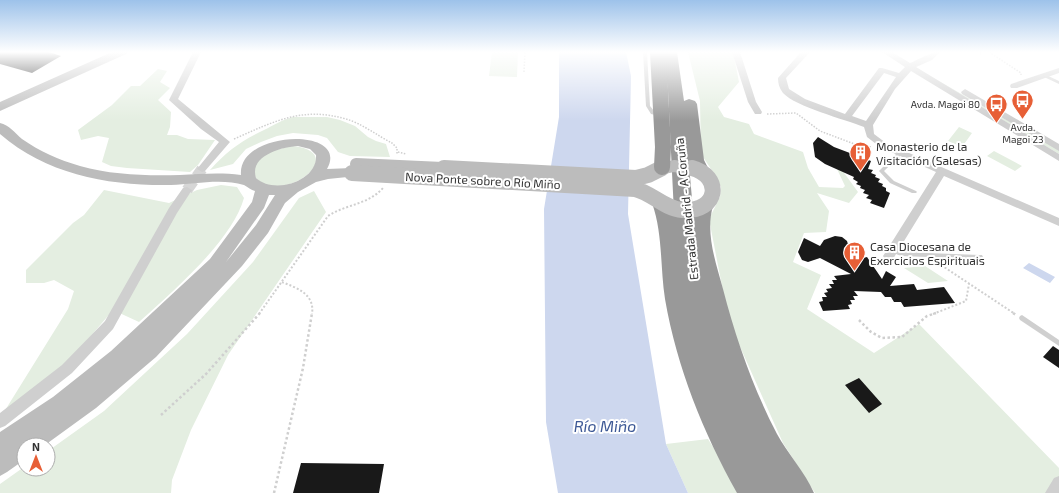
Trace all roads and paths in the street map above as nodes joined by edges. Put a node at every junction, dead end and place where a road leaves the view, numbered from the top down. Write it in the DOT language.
graph roads {
  1 [pos="71,75"];
  2 [pos="185,75"];
  3 [pos="646,75"];
  4 [pos="658,75"];
  5 [pos="672,75"];
  6 [pos="685,75"];
  7 [pos="743,75"];
  8 [pos="785,75"];
  9 [pos="878,75"];
  10 [pos="898,75"];
  11 [pos="930,75"];
  12 [pos="931,75"];
  13 [pos="1021,75"];
  14 [pos="1043,75"];
  15 [pos="901,76"];
  16 [pos="1015,82"];
  17 [pos="1059,83"];
  18 [pos="0,107"];
  19 [pos="758,112"];
  20 [pos="677,117"];
  21 [pos="847,117"];
  22 [pos="868,125"];
  23 [pos="1,129"];
  24 [pos="225,142"];
  25 [pos="876,147"];
  26 [pos="1059,148"];
  27 [pos="900,153"];
  28 [pos="397,157"];
  29 [pos="324,158"];
  30 [pos="1059,158"];
  31 [pos="250,164"];
  32 [pos="202,169"];
  33 [pos="354,169"];
  34 [pos="656,171"];
  35 [pos="942,171"];
  36 [pos="701,172"];
  37 [pos="215,178"];
  38 [pos="314,178"];
  39 [pos="385,185"];
  40 [pos="256,186"];
  41 [pos="292,189"];
  42 [pos="187,190"];
  43 [pos="914,192"];
  44 [pos="656,199"];
  45 [pos="704,206"];
  46 [pos="1059,222"];
  47 [pos="891,254"];
  48 [pos="927,255"];
  49 [pos="980,257"];
  50 [pos="282,282"];
  51 [pos="969,284"];
  52 [pos="1022,318"];
  53 [pos="859,320"];
  54 [pos="1059,343"];
  55 [pos="161,415"];
  56 [pos="0,421"];
  57 [pos="39,437"];
  58 [pos="0,444"];
  59 [pos="16,454"];
  60 [pos="0,465"];
  61 [pos="1059,483"];
  62 [pos="274,493"];
  63 [pos="752,493"];
  64 [pos="778,493"];
  65 [pos="800,493"];
  66 [pos="1052,493"];
  1 -- 18 [label="main road"];
  2 -- 24 [label="street"];
  3 -- 20 [label="lane"];
  4 -- 34 [label="highway, bridge"];
  5 -- 20 [label="highway, Estrada Madrid - A Coruña"];
  6 -- 36 [label="highway"];
  7 -- 19 [label="street"];
  8 -- 21 [label="street"];
  9 -- 21 [label="street"];
  10 -- 15 [label="street"];
  11 -- 30 [label="street"];
  12 -- 26 [label="street"];
  13 -- 16 [label="path"];
  14 -- 16 [label="street"];
  14 -- 17 [label="lane"];
  15 -- 22 [label="street"];
  19 -- 25 [label="path"];
  20 -- 64 [label="highway, Estrada Madrid - A Coruña"];
  21 -- 22 [label="street"];
  22 -- 27 [label="street"];
  23 -- 37 [label="main road"];
  24 -- 28 [label="path"];
  24 -- 32 [label="street"];
  27 -- 35 [label="street"];
  27 -- 43 [label="lane"];
  29 -- 31 [label="main road"];
  29 -- 33 [label="main road, Nova Ponte sobre o Río Miño"];
  29 -- 38 [label="main road"];
  31 -- 37 [label="main road"];
  31 -- 40 [label="main road"];
  33 -- 34 [label="main road, Nova Ponte sobre o Río Miño, bridge"];
  33 -- 38 [label="main road, Nova Ponte sobre o Río Miño"];
  33 -- 44 [label="main road, Nova Ponte sobre o Río Miño, bridge"];
  34 -- 36 [label="main road, bridge"];
  34 -- 44 [label="main road"];
  35 -- 46 [label="street"];
  35 -- 47 [label="street"];
  36 -- 45 [label="main road, bridge"];
  37 -- 40 [label="main road"];
  38 -- 41 [label="main road"];
  39 -- 50 [label="path"];
  40 -- 41 [label="main road"];
  40 -- 58 [label="main road"];
  41 -- 57 [label="main road"];
  42 -- 56 [label="street"];
  44 -- 45 [label="main road, bridge"];
  44 -- 63 [label="highway"];
  45 -- 65 [label="highway"];
  47 -- 48 [label="lane"];
  48 -- 49 [label="lane"];
  48 -- 51 [label="path"];
  50 -- 55 [label="path"];
  50 -- 62 [label="path"];
  51 -- 52 [label="path"];
  51 -- 53 [label="path"];
  52 -- 54 [label="lane"];
  59 -- 60 [label="main road"];
  61 -- 66 [label="street"];
}
